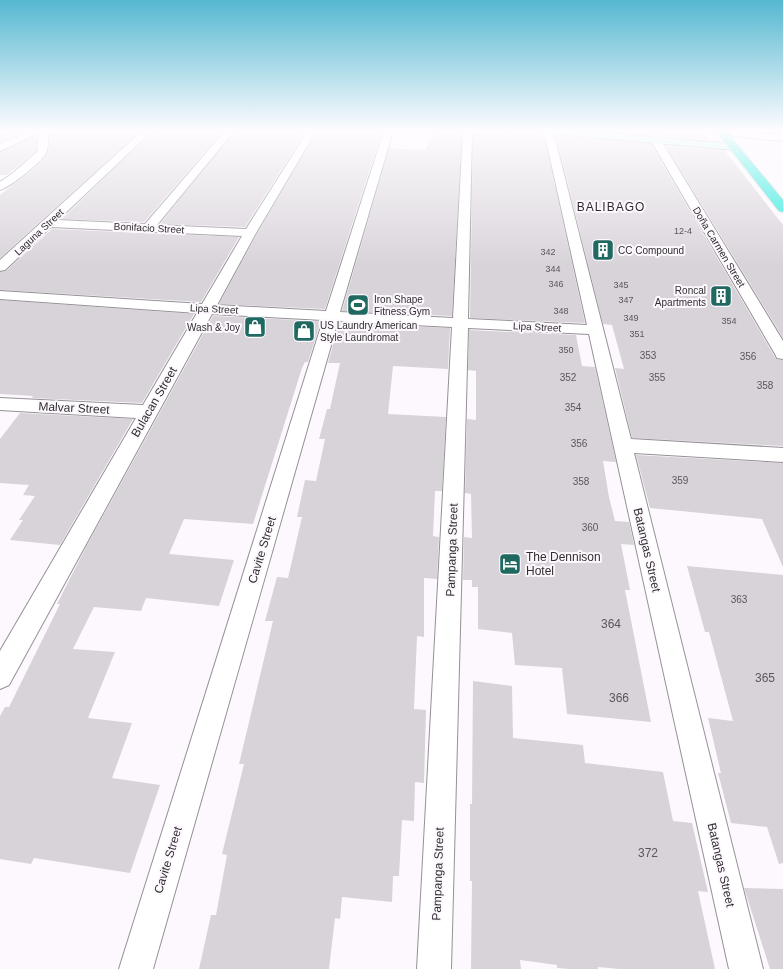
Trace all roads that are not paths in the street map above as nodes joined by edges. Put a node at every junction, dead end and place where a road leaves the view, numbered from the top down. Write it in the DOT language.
graph roads {
  1 [pos="15,176"];
  2 [pos="98,176"];
  3 [pos="192,176"];
  4 [pos="285,176"];
  5 [pos="375,176"];
  6 [pos="466,176"];
  7 [pos="561,176"];
  8 [pos="677,176"];
  9 [pos="757,176"];
  10 [pos="770,176"];
  11 [pos="0,187"];
  12 [pos="783,191"];
  13 [pos="783,208"];
  14 [pos="48,223"];
  15 [pos="148,228"];
  16 [pos="250,233"];
  17 [pos="0,267"];
  18 [pos="0,295"];
  19 [pos="207,308"];
  20 [pos="332,315"];
  21 [pos="461,323"];
  22 [pos="595,330"];
  23 [pos="783,354"];
  24 [pos="1,405"];
  25 [pos="148,412"];
  26 [pos="622,445"];
  27 [pos="783,455"];
  28 [pos="0,676"];
  29 [pos="136,969"];
  30 [pos="434,969"];
  31 [pos="746,969"];
  1 -- 11 [label="street"];
  2 -- 14 [label="street, Laguna Street"];
  3 -- 15 [label="street"];
  4 -- 16 [label="street, Bulacan Street"];
  5 -- 20 [label="street, Cavite Street"];
  6 -- 21 [label="street, Pampanga Street"];
  7 -- 22 [label="street, Batangas Street"];
  8 -- 23 [label="street, Doña Carmen Street"];
  9 -- 13 [label="highway"];
  10 -- 12 [label="highway"];
  14 -- 15 [label="street, Bonifacio Street"];
  14 -- 17 [label="street, Laguna Street"];
  15 -- 16 [label="street, Bonifacio Street"];
  16 -- 19 [label="street, Bulacan Street"];
  18 -- 19 [label="street, Lipa Street"];
  19 -- 20 [label="street, Lipa Street"];
  19 -- 25 [label="street, Bulacan Street"];
  20 -- 21 [label="street, Lipa Street"];
  20 -- 29 [label="street, Cavite Street"];
  21 -- 22 [label="street, Lipa Street"];
  21 -- 30 [label="street, Pampanga Street"];
  22 -- 26 [label="street, Batangas Street"];
  24 -- 25 [label="street, Malvar Street"];
  25 -- 28 [label="street, Bulacan Street"];
  26 -- 27 [label="street"];
  26 -- 31 [label="street, Batangas Street"];
}
